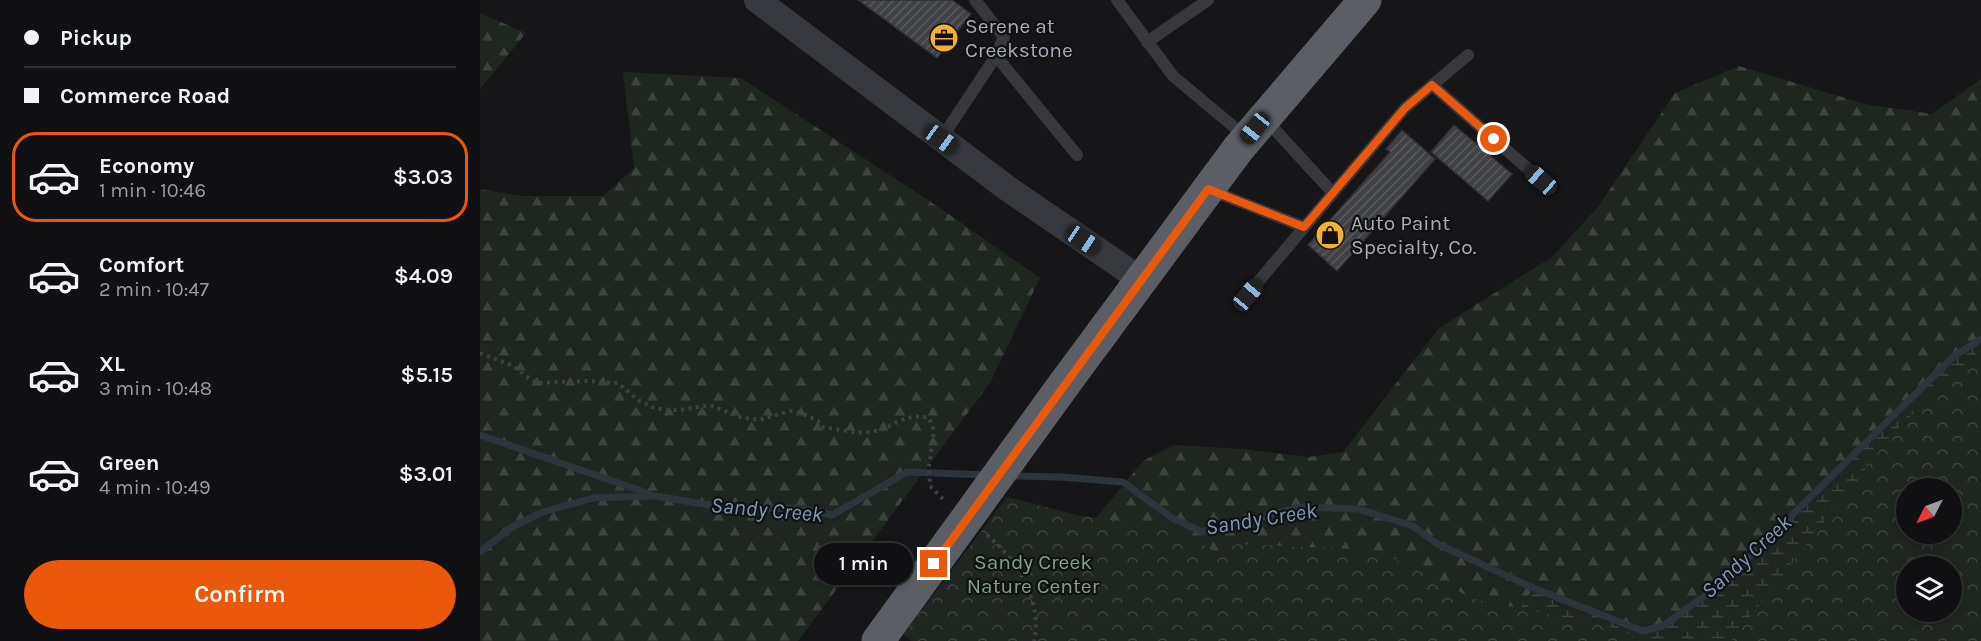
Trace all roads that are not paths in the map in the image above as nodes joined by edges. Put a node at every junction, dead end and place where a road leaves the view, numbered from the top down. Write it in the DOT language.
graph roads {
  1 [pos="757,0"];
  2 [pos="975,0"];
  3 [pos="1117,0"];
  4 [pos="1208,0"];
  5 [pos="1365,0"];
  6 [pos="1147,42"];
  7 [pos="1468,55"];
  8 [pos="996,56"];
  9 [pos="1432,85"];
  10 [pos="1255,128"];
  11 [pos="941,139"];
  12 [pos="1077,155"];
  13 [pos="1541,180"];
  14 [pos="1208,189"];
  15 [pos="1333,193"];
  16 [pos="1304,227"];
  17 [pos="1140,279"];
  18 [pos="1248,295"];
  19 [pos="878,641"];
  1 -- 11 [label="street"];
  2 -- 8 [label="lane"];
  3 -- 6 [label="lane"];
  4 -- 6 [label="lane"];
  5 -- 10 [label="highway"];
  6 -- 10 [label="lane"];
  7 -- 9 [label="lane"];
  8 -- 11 [label="lane"];
  8 -- 12 [label="lane"];
  9 -- 13 [label="lane"];
  9 -- 15 [label="lane"];
  10 -- 14 [label="highway"];
  10 -- 15 [label="lane"];
  11 -- 17 [label="street"];
  14 -- 16 [label="lane"];
  14 -- 17 [label="highway"];
  15 -- 16 [label="lane"];
  16 -- 18 [label="lane"];
  17 -- 19 [label="highway, bridge"];
}
